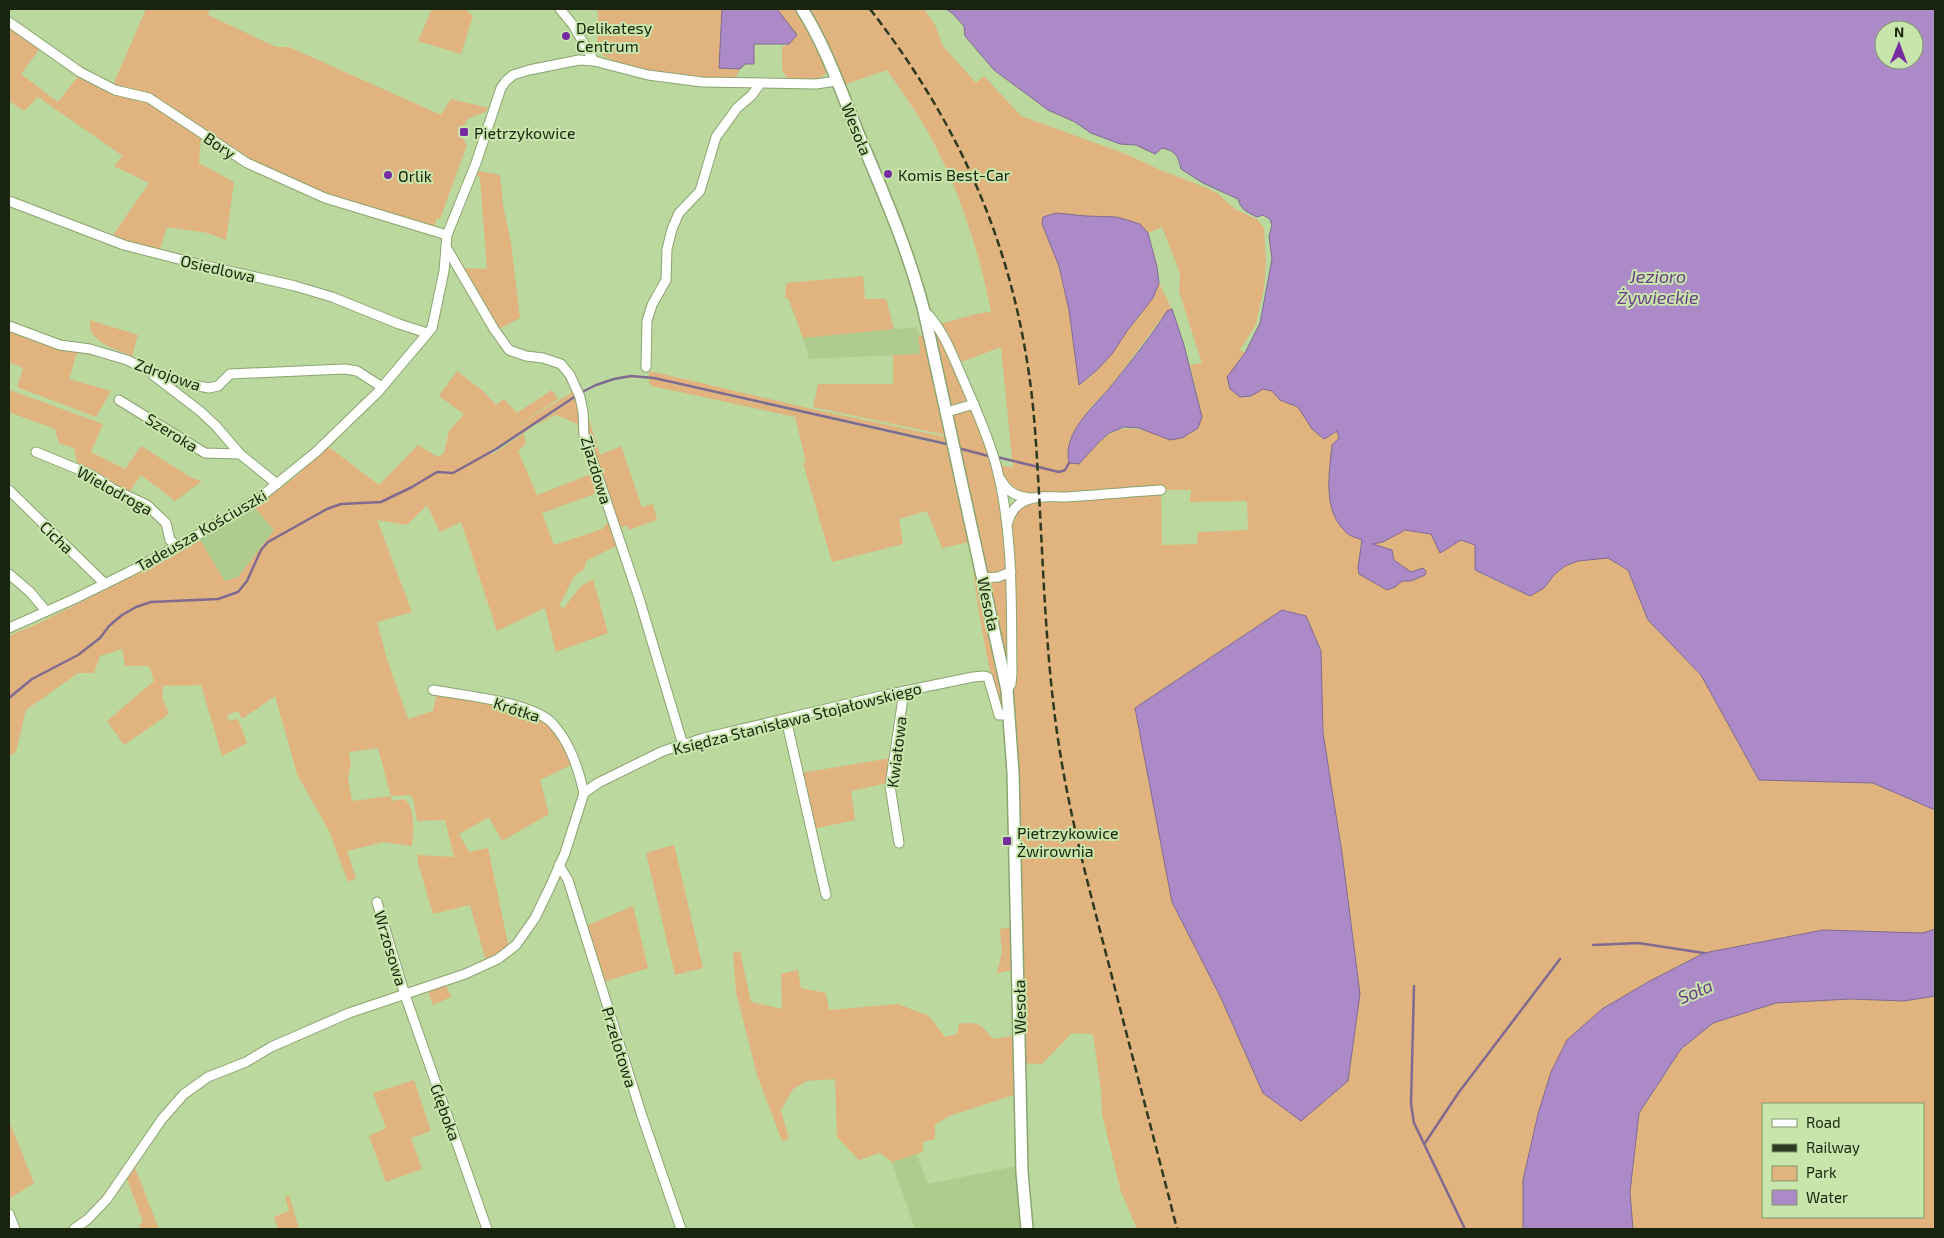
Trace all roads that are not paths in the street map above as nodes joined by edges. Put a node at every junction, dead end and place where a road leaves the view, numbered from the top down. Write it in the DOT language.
graph roads {
  1 [pos="560,9"];
  2 [pos="802,9"];
  3 [pos="9,22"];
  4 [pos="594,61"];
  5 [pos="837,80"];
  6 [pos="760,84"];
  7 [pos="9,201"];
  8 [pos="447,235"];
  9 [pos="446,247"];
  10 [pos="924,311"];
  11 [pos="9,326"];
  12 [pos="427,333"];
  13 [pos="646,367"];
  14 [pos="143,368"];
  15 [pos="382,387"];
  16 [pos="119,400"];
  17 [pos="974,404"];
  18 [pos="946,412"];
  19 [pos="36,452"];
  20 [pos="240,454"];
  21 [pos="997,469"];
  22 [pos="277,484"];
  23 [pos="9,490"];
  24 [pos="1161,490"];
  25 [pos="1034,498"];
  26 [pos="1007,527"];
  27 [pos="177,546"];
  28 [pos="1011,572"];
  29 [pos="9,574"];
  30 [pos="984,578"];
  31 [pos="106,584"];
  32 [pos="46,611"];
  33 [pos="9,628"];
  34 [pos="433,690"];
  35 [pos="1007,690"];
  36 [pos="904,691"];
  37 [pos="1010,715"];
  38 [pos="786,719"];
  39 [pos="683,745"];
  40 [pos="584,793"];
  41 [pos="899,843"];
  42 [pos="559,865"];
  43 [pos="826,895"];
  44 [pos="377,902"];
  45 [pos="405,995"];
  46 [pos="9,1214"];
  47 [pos="88,1219"];
  48 [pos="15,1229"];
  49 [pos="74,1229"];
  50 [pos="92,1229"];
  51 [pos="487,1229"];
  52 [pos="680,1229"];
  53 [pos="1027,1229"];
  1 -- 4 [label="street"];
  2 -- 5 [label="main road, Wesoła"];
  3 -- 8 [label="street, Bory"];
  4 -- 6 [label="street, Tadeusza Kościuszki"];
  4 -- 8 [label="street, Tadeusza Kościuszki"];
  5 -- 6 [label="street, Tadeusza Kościuszki"];
  5 -- 10 [label="main road, Wesoła"];
  6 -- 13 [label="street"];
  7 -- 12 [label="street, Osiedlowa"];
  8 -- 9 [label="street, Tadeusza Kościuszki"];
  9 -- 12 [label="street, Tadeusza Kościuszki"];
  9 -- 39 [label="street, Zjazdowa"];
  10 -- 17 [label="street"];
  10 -- 18 [label="main road, Wesoła"];
  11 -- 14 [label="street, Zdrojowa"];
  12 -- 15 [label="street, Tadeusza Kościuszki"];
  14 -- 15 [label="street, Zdrojowa"];
  14 -- 20 [label="street"];
  15 -- 22 [label="street, Tadeusza Kościuszki"];
  16 -- 20 [label="street, Szeroka"];
  17 -- 18 [label="street"];
  17 -- 21 [label="street"];
  18 -- 30 [label="main road, Wesoła"];
  19 -- 27 [label="street, Wielodroga"];
  20 -- 22 [label="street"];
  21 -- 25 [label="street"];
  21 -- 26 [label="street"];
  22 -- 27 [label="street, Tadeusza Kościuszki"];
  23 -- 31 [label="street, Cicha"];
  24 -- 25 [label="street"];
  25 -- 26 [label="street"];
  26 -- 28 [label="street"];
  27 -- 31 [label="street, Tadeusza Kościuszki"];
  28 -- 30 [label="street"];
  28 -- 35 [label="street"];
  29 -- 32 [label="street"];
  30 -- 35 [label="main road, Wesoła"];
  31 -- 32 [label="street, Tadeusza Kościuszki"];
  32 -- 33 [label="street, Tadeusza Kościuszki"];
  34 -- 40 [label="street, Krótka"];
  35 -- 37 [label="main road, Wesoła"];
  36 -- 37 [label="street, Księdza Stanisława Stojałowskiego"];
  36 -- 38 [label="street, Księdza Stanisława Stojałowskiego"];
  36 -- 41 [label="street, Kwiatowa"];
  37 -- 53 [label="main road, Wesoła"];
  38 -- 39 [label="street, Księdza Stanisława Stojałowskiego"];
  38 -- 43 [label="street"];
  39 -- 40 [label="street, Księdza Stanisława Stojałowskiego"];
  40 -- 42 [label="street"];
  42 -- 45 [label="street"];
  42 -- 52 [label="street, Przelotowa"];
  44 -- 45 [label="street, Wrzosowa"];
  45 -- 47 [label="street"];
  45 -- 51 [label="street, Głęboka"];
  46 -- 48 [label="street"];
  47 -- 49 [label="street"];
  47 -- 50 [label="street"];
}
